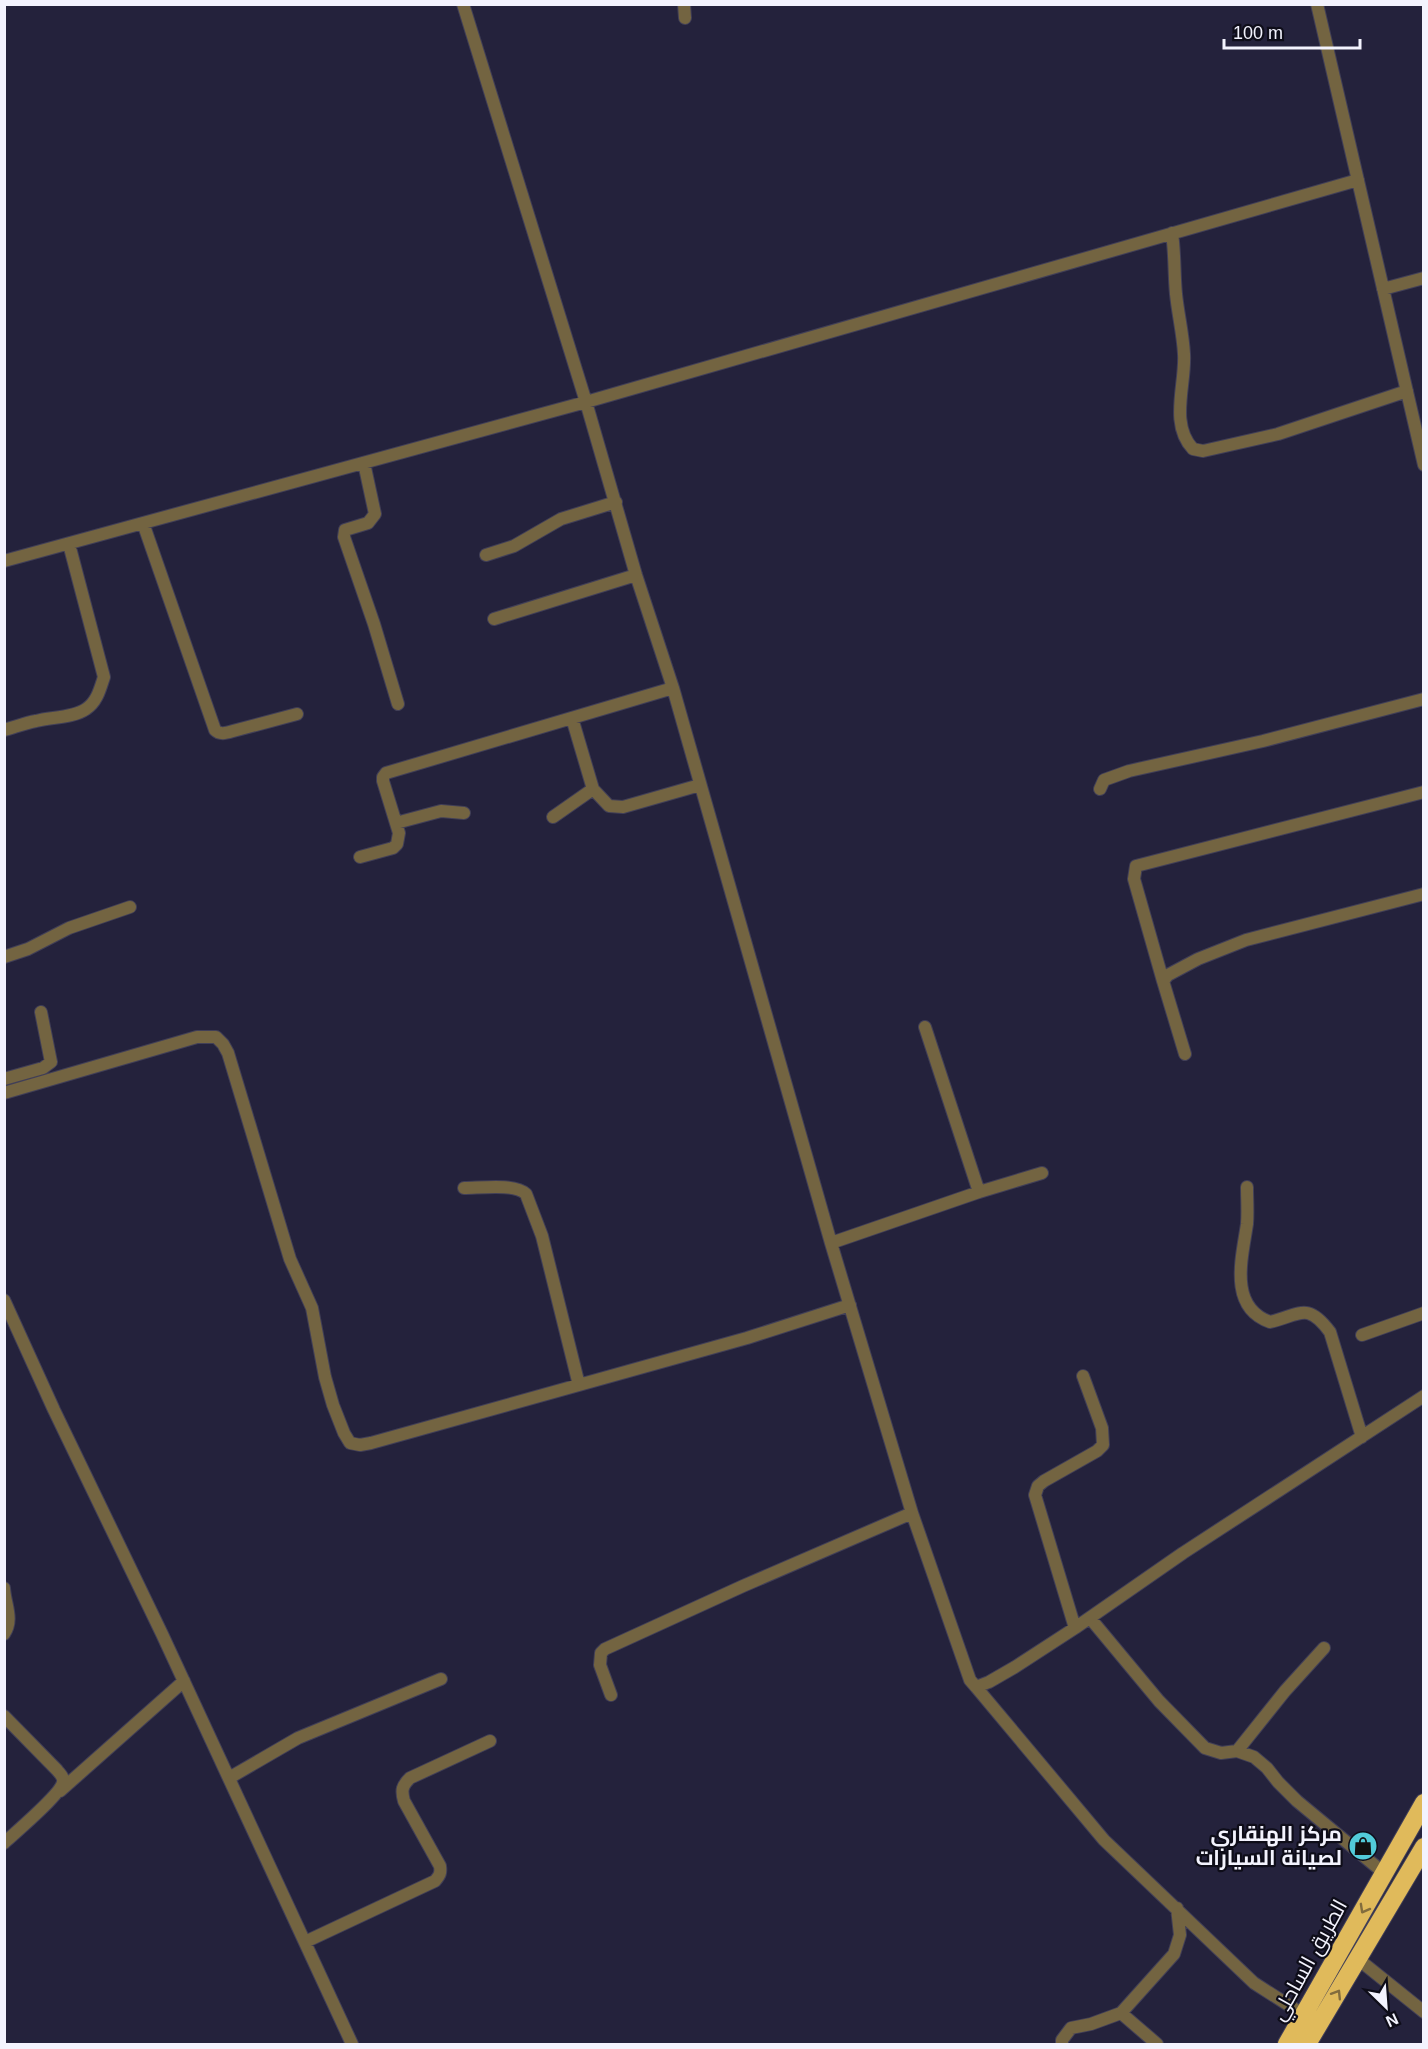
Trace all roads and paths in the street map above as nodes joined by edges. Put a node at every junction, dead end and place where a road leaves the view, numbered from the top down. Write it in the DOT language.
graph roads {
  1 [pos="463,4"];
  2 [pos="684,4"];
  3 [pos="1317,4"];
  4 [pos="685,18"];
  5 [pos="1358,180"];
  6 [pos="1172,233"];
  7 [pos="1424,278"];
  8 [pos="1383,289"];
  9 [pos="1407,391"];
  10 [pos="586,402"];
  11 [pos="364,462"];
  12 [pos="1424,465"];
  13 [pos="616,502"];
  14 [pos="143,523"];
  15 [pos="69,544"];
  16 [pos="486,555"];
  17 [pos="4,561"];
  18 [pos="636,575"];
  19 [pos="494,619"];
  20 [pos="673,688"];
  21 [pos="1424,699"];
  22 [pos="398,704"];
  23 [pos="297,714"];
  24 [pos="572,718"];
  25 [pos="4,730"];
  26 [pos="700,785"];
  27 [pos="593,789"];
  28 [pos="1100,789"];
  29 [pos="1424,792"];
  30 [pos="464,813"];
  31 [pos="553,818"];
  32 [pos="396,823"];
  33 [pos="360,857"];
  34 [pos="1424,894"];
  35 [pos="130,907"];
  36 [pos="4,957"];
  37 [pos="1163,981"];
  38 [pos="41,1012"];
  39 [pos="925,1027"];
  40 [pos="1185,1054"];
  41 [pos="4,1079"];
  42 [pos="4,1093"];
  43 [pos="1042,1173"];
  44 [pos="1247,1187"];
  45 [pos="464,1188"];
  46 [pos="979,1192"];
  47 [pos="831,1244"];
  48 [pos="4,1300"];
  49 [pos="850,1305"];
  50 [pos="1424,1313"];
  51 [pos="1362,1335"];
  52 [pos="1083,1376"];
  53 [pos="579,1385"];
  54 [pos="1424,1396"];
  55 [pos="1362,1437"];
  56 [pos="912,1513"];
  57 [pos="4,1588"];
  58 [pos="1090,1618"];
  59 [pos="1075,1628"];
  60 [pos="4,1634"];
  61 [pos="1324,1648"];
  62 [pos="441,1680"];
  63 [pos="184,1681"];
  64 [pos="976,1687"];
  65 [pos="611,1695"];
  66 [pos="4,1716"];
  67 [pos="490,1741"];
  68 [pos="1237,1751"];
  69 [pos="229,1778"];
  70 [pos="54,1796"];
  71 [pos="1424,1803"];
  72 [pos="4,1843"];
  73 [pos="1424,1847"];
  74 [pos="1384,1873"];
  75 [pos="1177,1908"];
  76 [pos="305,1942"];
  77 [pos="1358,1959"];
  78 [pos="1424,2012"];
  79 [pos="1121,2013"];
  80 [pos="1304,2015"];
  81 [pos="352,2044"];
  82 [pos="1062,2044"];
  83 [pos="1157,2044"];
  84 [pos="1287,2044"];
  85 [pos="1306,2044"];
  1 -- 10 [label="street"];
  2 -- 4 [label="street"];
  3 -- 5 [label="street"];
  5 -- 6 [label="street"];
  5 -- 8 [label="street"];
  6 -- 9 [label="street"];
  6 -- 10 [label="street"];
  7 -- 8 [label="street"];
  8 -- 9 [label="street"];
  9 -- 12 [label="street"];
  10 -- 11 [label="street"];
  10 -- 13 [label="street"];
  11 -- 14 [label="street"];
  11 -- 22 [label="street"];
  13 -- 16 [label="street"];
  13 -- 18 [label="street"];
  14 -- 15 [label="street"];
  14 -- 23 [label="street"];
  15 -- 17 [label="street"];
  15 -- 25 [label="street"];
  18 -- 19 [label="street"];
  18 -- 20 [label="street"];
  20 -- 24 [label="street"];
  20 -- 26 [label="street"];
  21 -- 28 [label="street"];
  24 -- 27 [label="street"];
  24 -- 32 [label="street"];
  26 -- 27 [label="street"];
  26 -- 47 [label="street"];
  27 -- 31 [label="street"];
  29 -- 37 [label="street"];
  30 -- 32 [label="street"];
  32 -- 33 [label="street"];
  34 -- 37 [label="street"];
  35 -- 36 [label="street"];
  37 -- 40 [label="street"];
  38 -- 41 [label="street"];
  39 -- 46 [label="street"];
  42 -- 53 [label="street"];
  43 -- 46 [label="street"];
  44 -- 55 [label="street"];
  45 -- 53 [label="street"];
  46 -- 47 [label="street"];
  47 -- 49 [label="street"];
  48 -- 63 [label="street"];
  49 -- 53 [label="street"];
  49 -- 56 [label="street"];
  50 -- 51 [label="street"];
  52 -- 59 [label="street"];
  54 -- 55 [label="street"];
  55 -- 58 [label="street"];
  56 -- 64 [label="street"];
  56 -- 65 [label="street"];
  57 -- 60 [label="street"];
  58 -- 59 [label="street"];
  58 -- 68 [label="street"];
  59 -- 64 [label="street"];
  61 -- 68 [label="street"];
  62 -- 69 [label="street"];
  63 -- 69 [label="street"];
  63 -- 70 [label="street"];
  64 -- 75 [label="street"];
  66 -- 70 [label="street"];
  67 -- 76 [label="street"];
  68 -- 74 [label="street"];
  69 -- 76 [label="street"];
  70 -- 72 [label="street"];
  71 -- 74 [label="highway, الطريق الساحلي"];
  73 -- 77 [label="highway, الطريق الساحلي"];
  74 -- 80 [label="highway, الطريق الساحلي, one-way"];
  75 -- 79 [label="street"];
  75 -- 80 [label="street"];
  76 -- 81 [label="street"];
  77 -- 78 [label="street"];
  85 -- 77 [label="highway, الطريق الساحلي, one-way"];
  79 -- 82 [label="street"];
  79 -- 83 [label="street"];
  80 -- 84 [label="highway, الطريق الساحلي"];
}
